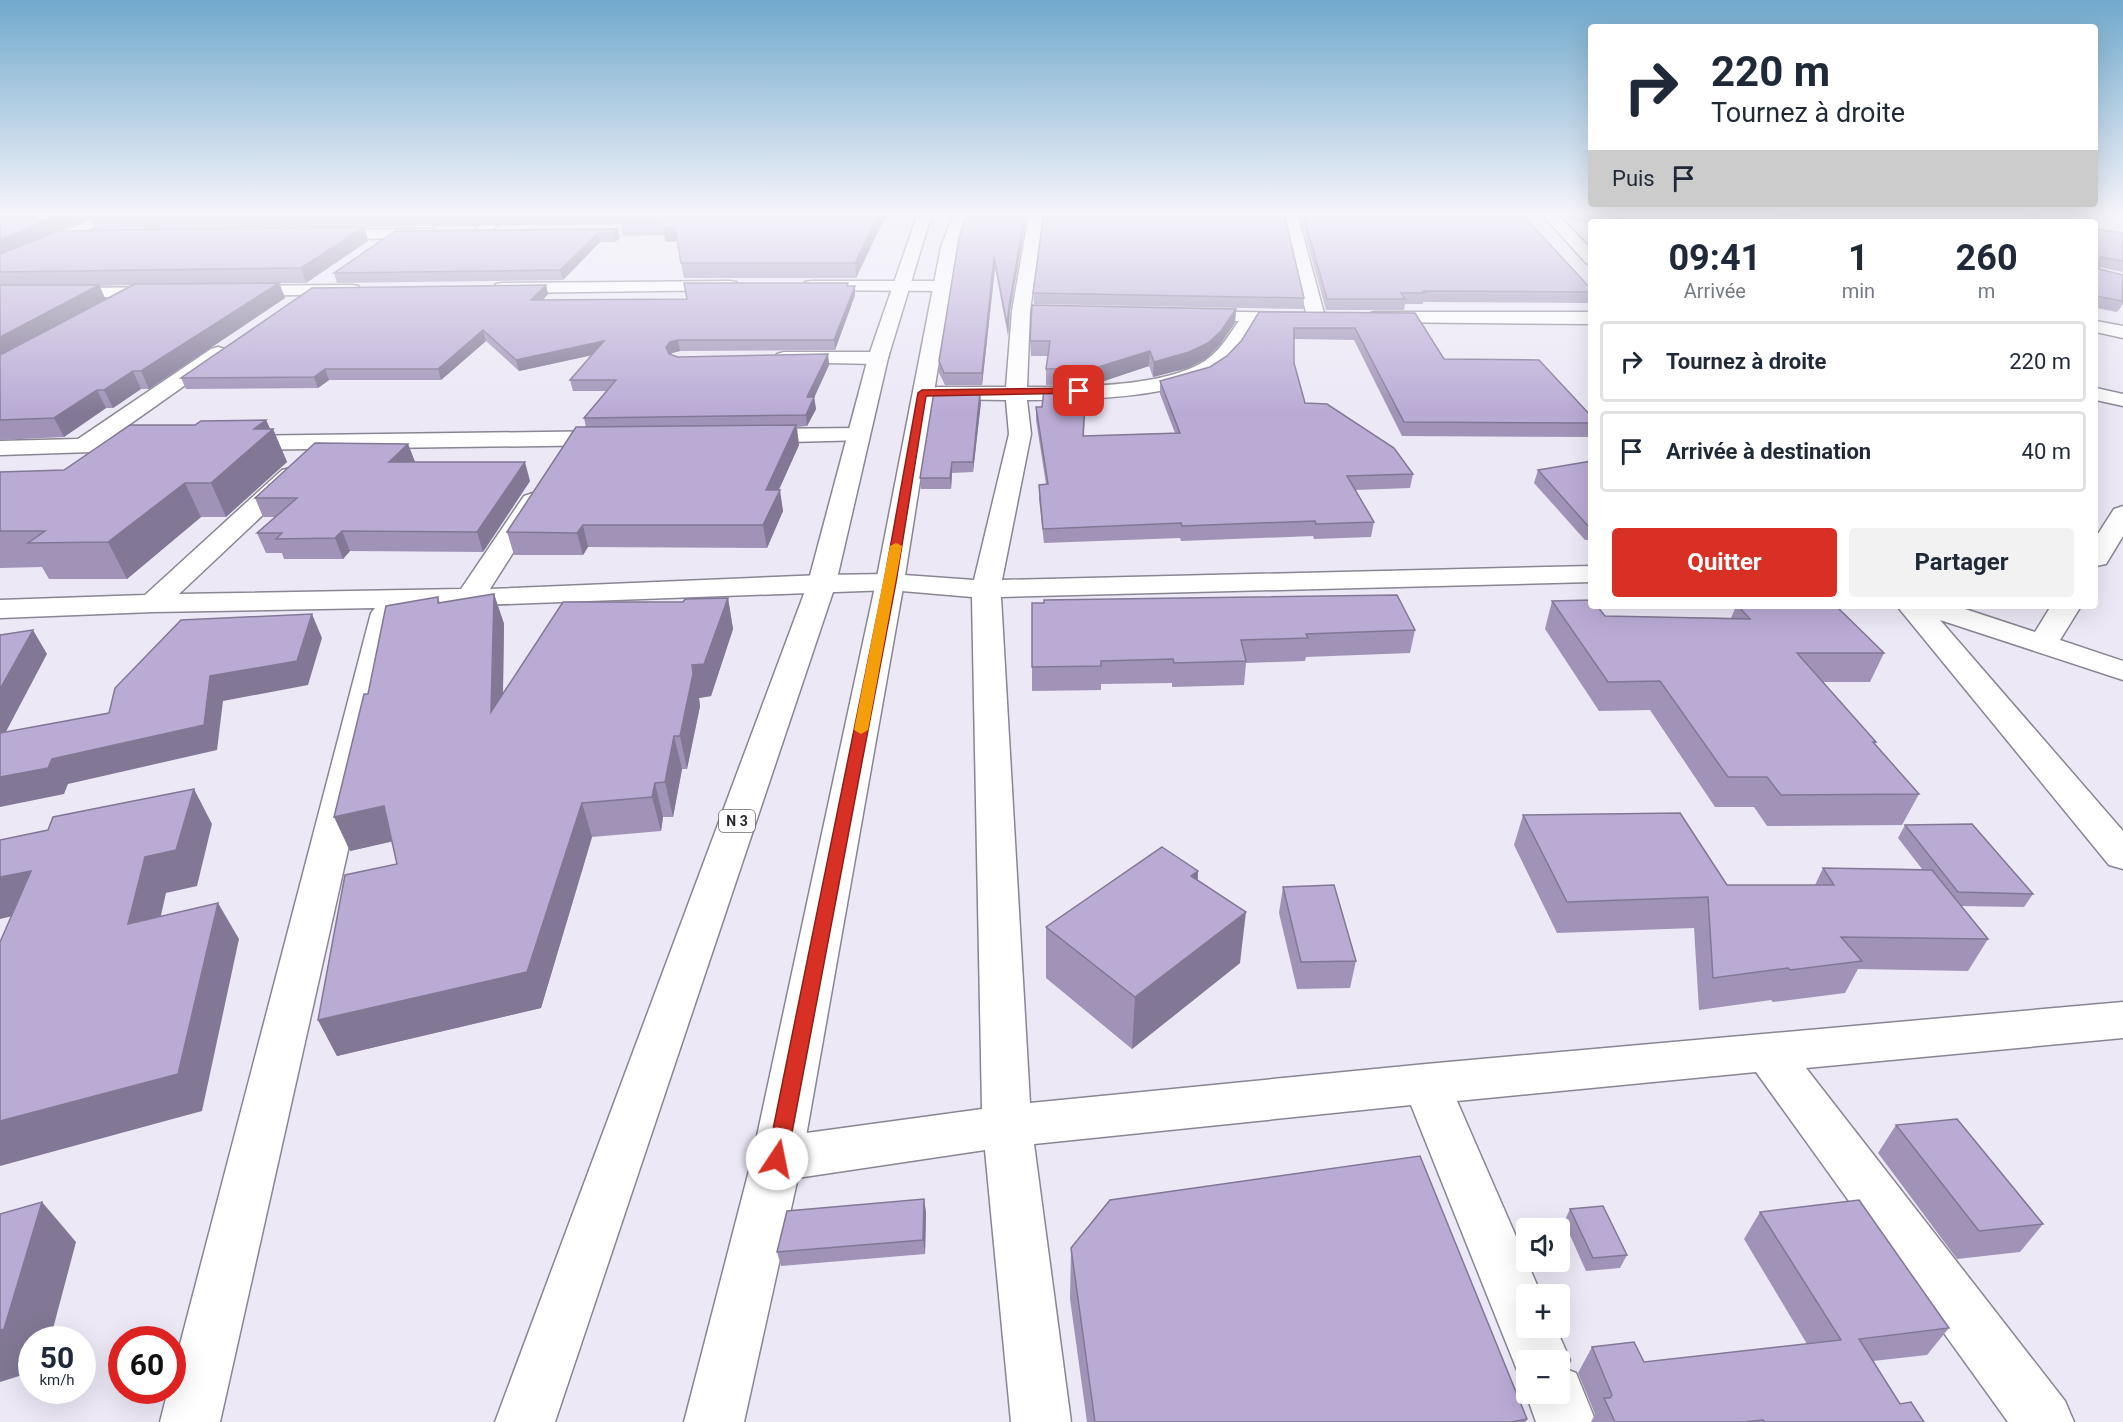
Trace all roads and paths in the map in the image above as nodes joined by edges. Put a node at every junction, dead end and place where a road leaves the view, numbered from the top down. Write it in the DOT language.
graph roads {
  1 [pos="326,279"];
  2 [pos="901,279"];
  3 [pos="943,279"];
  4 [pos="1034,279"];
  5 [pos="1307,279"];
  6 [pos="751,286"];
  7 [pos="797,286"];
  8 [pos="899,286"];
  9 [pos="942,286"];
  10 [pos="489,288"];
  11 [pos="369,290"];
  12 [pos="309,291"];
  13 [pos="137,292"];
  14 [pos="183,292"];
  15 [pos="217,292"];
  16 [pos="0,294"];
  17 [pos="106,309"];
  18 [pos="280,311"];
  19 [pos="1171,314"];
  20 [pos="1252,316"];
  21 [pos="1316,317"];
  22 [pos="1588,318"];
  23 [pos="2098,327"];
  24 [pos="2123,332"];
  25 [pos="231,345"];
  26 [pos="761,358"];
  27 [pos="878,358"];
  28 [pos="922,393"];
  29 [pos="1016,393"];
  30 [pos="2098,394"];
  31 [pos="2123,400"];
  32 [pos="858,435"];
  33 [pos="729,436"];
  34 [pos="640,437"];
  35 [pos="327,441"];
  36 [pos="211,443"];
  37 [pos="165,444"];
  38 [pos="84,446"];
  39 [pos="53,447"];
  40 [pos="0,448"];
  41 [pos="561,458"];
  42 [pos="18,472"];
  43 [pos="2123,514"];
  44 [pos="2098,555"];
  45 [pos="1588,574"];
  46 [pos="890,582"];
  47 [pos="822,583"];
  48 [pos="986,589"];
  49 [pos="470,598"];
  50 [pos="390,599"];
  51 [pos="153,603"];
  52 [pos="1915,609"];
  53 [pos="1936,609"];
  54 [pos="2064,609"];
  55 [pos="5,616"];
  56 [pos="2042,645"];
  57 [pos="2123,671"];
  58 [pos="2123,856"];
  59 [pos="2123,1020"];
  60 [pos="1768,1053"];
  61 [pos="1426,1084"];
  62 [pos="1007,1126"];
  63 [pos="777,1159"];
  64 [pos="1516,1301"];
  65 [pos="1559,1404"];
  66 [pos="190,1422"];
  67 [pos="525,1422"];
  68 [pos="714,1422"];
  69 [pos="1041,1422"];
  70 [pos="1566,1422"];
  71 [pos="2044,1422"];
  1 -- 12 [label="street"];
  2 -- 8 [label="street, N 3"];
  3 -- 9 [label="street"];
  4 -- 29 [label="street"];
  5 -- 21 [label="street"];
  6 -- 10 [label="street"];
  7 -- 8 [label="street"];
  8 -- 9 [label="street"];
  8 -- 27 [label="street, N 3"];
  9 -- 28 [label="street"];
  11 -- 12 [label="street"];
  12 -- 15 [label="street"];
  12 -- 18 [label="street"];
  13 -- 14 [label="street"];
  13 -- 16 [label="street"];
  13 -- 17 [label="street"];
  19 -- 20 [label="street"];
  20 -- 21 [label="street"];
  20 -- 29 [label="street"];
  21 -- 22 [label="street"];
  23 -- 24 [label="street"];
  25 -- 38 [label="street"];
  26 -- 27 [label="street"];
  27 -- 32 [label="street, N 3"];
  28 -- 29 [label="street"];
  28 -- 46 [label="street"];
  29 -- 48 [label="street"];
  30 -- 31 [label="street"];
  32 -- 33 [label="street"];
  32 -- 47 [label="street, N 3"];
  34 -- 41 [label="street"];
  35 -- 36 [label="street"];
  35 -- 41 [label="street"];
  35 -- 51 [label="street"];
  37 -- 38 [label="street"];
  38 -- 39 [label="street"];
  39 -- 40 [label="street"];
  39 -- 42 [label="street"];
  41 -- 49 [label="street"];
  43 -- 44 [label="street"];
  45 -- 48 [label="street"];
  46 -- 47 [label="street"];
  46 -- 48 [label="street"];
  46 -- 63 [label="street"];
  47 -- 49 [label="street"];
  47 -- 67 [label="street, N 3"];
  48 -- 62 [label="street"];
  49 -- 50 [label="street"];
  50 -- 51 [label="street"];
  50 -- 66 [label="street"];
  51 -- 55 [label="street"];
  52 -- 58 [label="street"];
  53 -- 56 [label="street"];
  54 -- 56 [label="street"];
  56 -- 57 [label="street"];
  59 -- 60 [label="street"];
  60 -- 61 [label="street"];
  60 -- 71 [label="street"];
  61 -- 62 [label="street"];
  61 -- 64 [label="street"];
  62 -- 63 [label="street"];
  62 -- 69 [label="street"];
  63 -- 68 [label="street"];
  65 -- 70 [label="street"];
}
